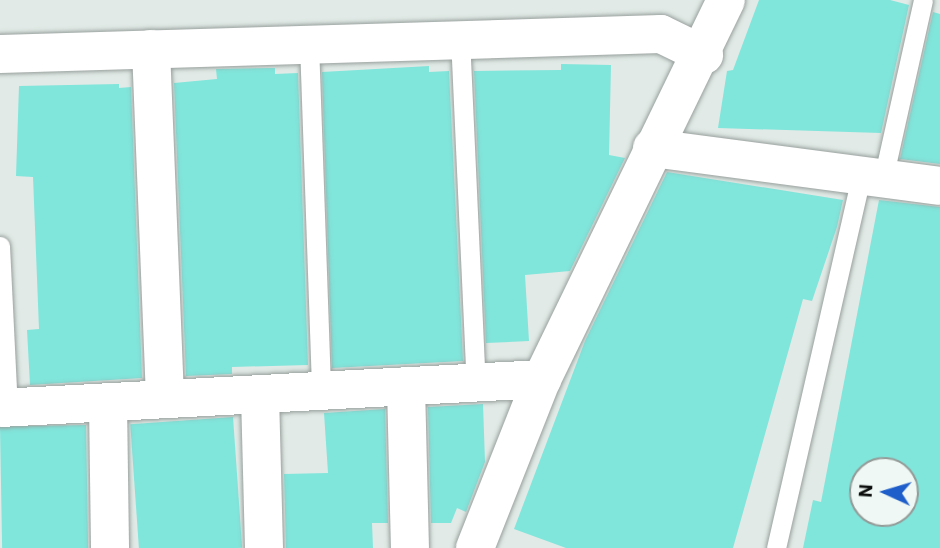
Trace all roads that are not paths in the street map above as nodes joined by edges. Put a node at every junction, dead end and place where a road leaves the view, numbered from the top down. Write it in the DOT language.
graph roads {
  1 [pos="726,0"];
  2 [pos="923,0"];
  3 [pos="460,37"];
  4 [pos="309,43"];
  5 [pos="151,49"];
  6 [pos="0,54"];
  7 [pos="704,55"];
  8 [pos="652,148"];
  9 [pos="872,177"];
  10 [pos="940,186"];
  11 [pos="0,246"];
  12 [pos="542,379"];
  13 [pos="477,383"];
  14 [pos="406,386"];
  15 [pos="321,391"];
  16 [pos="260,395"];
  17 [pos="165,400"];
  18 [pos="108,403"];
  19 [pos="4,408"];
  20 [pos="110,548"];
  21 [pos="264,548"];
  22 [pos="410,548"];
  23 [pos="475,548"];
  24 [pos="776,548"];
  1 -- 7 [label="street"];
  2 -- 9 [label="lane"];
  3 -- 4 [label="street"];
  3 -- 7 [label="street"];
  3 -- 13 [label="lane"];
  4 -- 5 [label="street"];
  4 -- 15 [label="lane"];
  5 -- 6 [label="street"];
  5 -- 17 [label="street"];
  7 -- 8 [label="street"];
  8 -- 9 [label="street"];
  8 -- 12 [label="street"];
  9 -- 10 [label="street"];
  9 -- 24 [label="lane"];
  11 -- 19 [label="lane"];
  12 -- 13 [label="street"];
  12 -- 23 [label="street"];
  13 -- 14 [label="street"];
  14 -- 15 [label="street"];
  14 -- 22 [label="street"];
  15 -- 16 [label="street"];
  16 -- 17 [label="street"];
  16 -- 21 [label="street"];
  17 -- 18 [label="street"];
  18 -- 19 [label="street"];
  18 -- 20 [label="street"];
}
